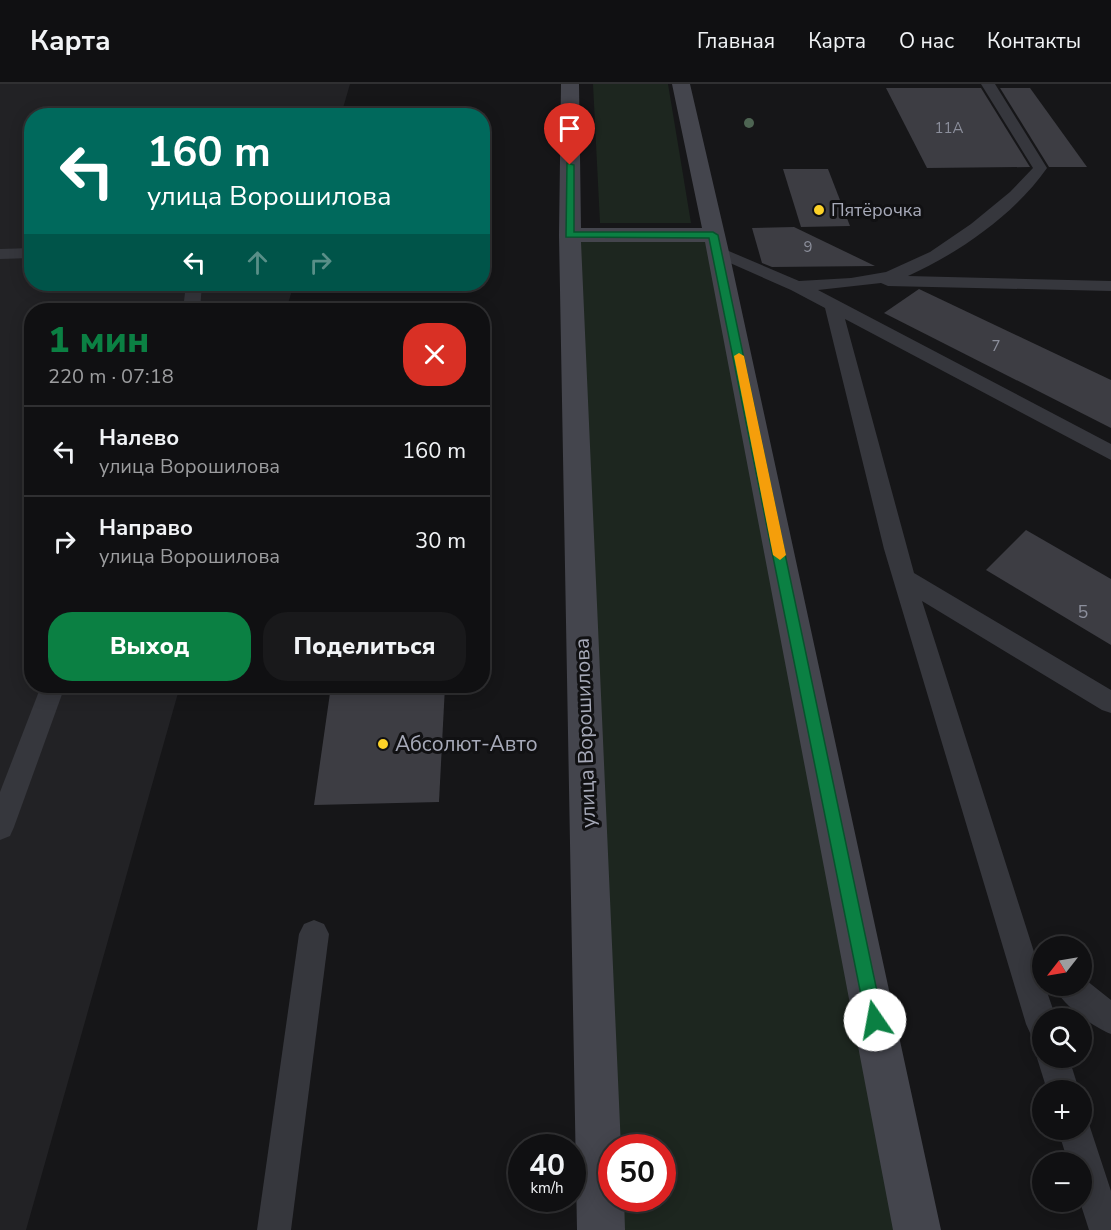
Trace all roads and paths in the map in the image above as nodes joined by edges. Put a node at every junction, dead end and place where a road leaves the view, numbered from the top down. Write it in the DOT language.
graph roads {
  1 [pos="570,84"];
  2 [pos="681,84"];
  3 [pos="988,84"];
  4 [pos="570,235"];
  5 [pos="716,244"];
  6 [pos="24,253"];
  7 [pos="0,254"];
  8 [pos="870,281"];
  9 [pos="796,286"];
  10 [pos="1111,286"];
  11 [pos="832,304"];
  12 [pos="1111,453"];
  13 [pos="905,579"];
  14 [pos="50,693"];
  15 [pos="1111,703"];
  16 [pos="0,827"];
  17 [pos="314,934"];
  18 [pos="1018,945"];
  19 [pos="1032,956"];
  20 [pos="1082,996"];
  21 [pos="1037,1008"];
  22 [pos="1111,1018"];
  23 [pos="1078,1140"];
  24 [pos="274,1230"];
  25 [pos="601,1230"];
  26 [pos="917,1230"];
  27 [pos="1106,1230"];
  1 -- 4 [label="main road, улица Ворошилова"];
  2 -- 5 [label="main road"];
  3 -- 8 [label="lane"];
  4 -- 5 [label="main road"];
  4 -- 25 [label="main road, улица Ворошилова"];
  5 -- 9 [label="lane"];
  5 -- 26 [label="main road"];
  6 -- 7 [label="lane"];
  8 -- 9 [label="lane"];
  8 -- 10 [label="lane"];
  9 -- 11 [label="lane"];
  11 -- 12 [label="lane"];
  11 -- 13 [label="lane"];
  13 -- 15 [label="lane"];
  13 -- 18 [label="lane"];
  14 -- 16 [label="lane"];
  17 -- 24 [label="lane"];
  18 -- 19 [label="lane"];
  18 -- 21 [label="lane"];
  20 -- 22 [label="lane"];
  23 -- 27 [label="lane"];
}
